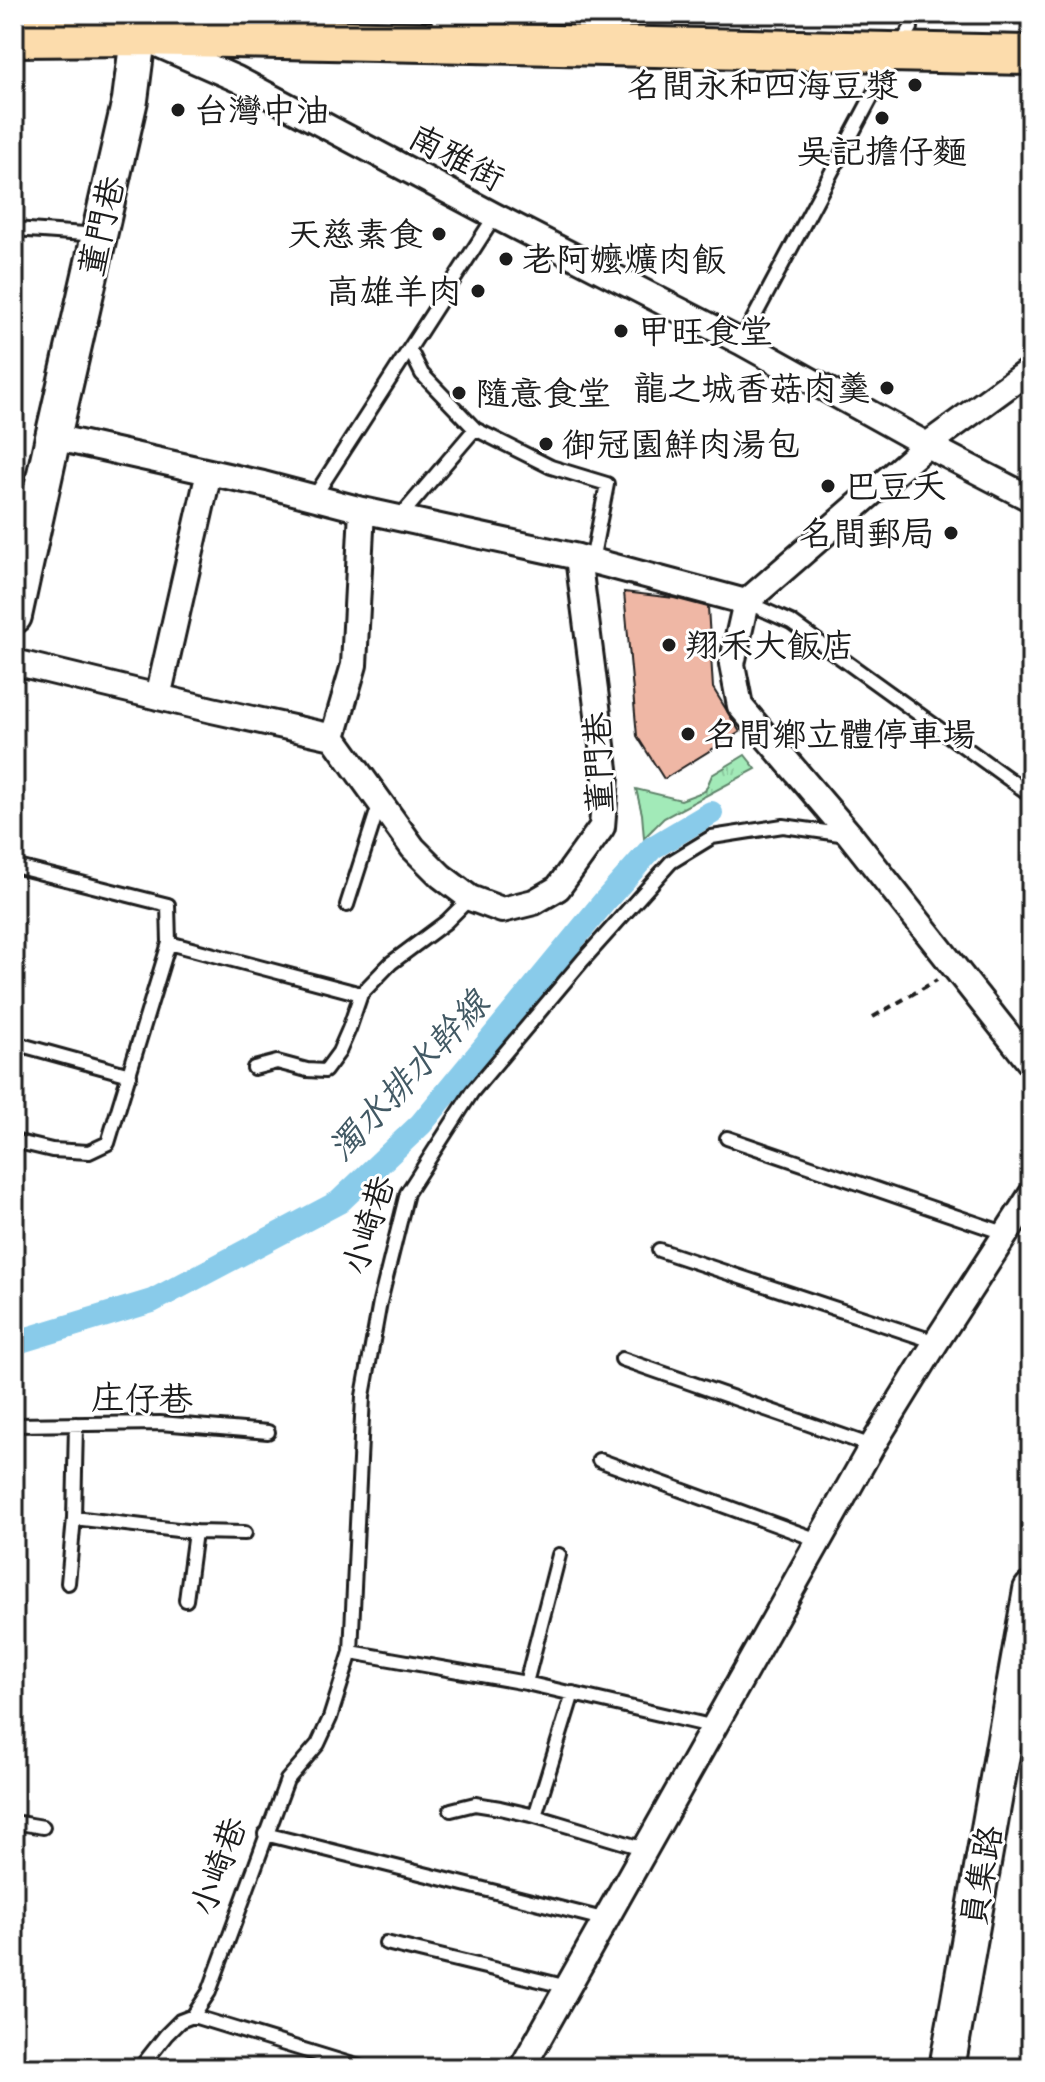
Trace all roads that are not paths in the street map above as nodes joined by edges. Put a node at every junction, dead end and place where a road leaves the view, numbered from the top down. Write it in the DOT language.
graph roads {
  1 [pos="278,14"];
  2 [pos="444,16"];
  3 [pos="140,25"];
  4 [pos="1031,31"];
  5 [pos="18,33"];
  6 [pos="903,40"];
  7 [pos="1031,55"];
  8 [pos="495,216"];
  9 [pos="14,229"];
  10 [pos="99,235"];
  11 [pos="741,342"];
  12 [pos="410,350"];
  13 [pos="1031,369"];
  14 [pos="475,429"];
  15 [pos="53,437"];
  16 [pos="927,445"];
  17 [pos="209,472"];
  18 [pos="314,497"];
  19 [pos="1031,499"];
  20 [pos="362,510"];
  21 [pos="399,518"];
  22 [pos="585,559"];
  23 [pos="746,602"];
  24 [pos="14,616"];
  25 [pos="14,662"];
  26 [pos="158,697"];
  27 [pos="333,737"];
  28 [pos="1031,795"];
  29 [pos="380,802"];
  30 [pos="850,835"];
  31 [pos="14,866"];
  32 [pos="470,898"];
  33 [pos="347,905"];
  34 [pos="169,943"];
  35 [pos="361,994"];
  36 [pos="14,1043"];
  37 [pos="1031,1064"];
  38 [pos="254,1068"];
  39 [pos="130,1075"];
  40 [pos="727,1138"];
  41 [pos="14,1141"];
  42 [pos="1031,1195"];
  43 [pos="1007,1234"];
  44 [pos="659,1250"];
  45 [pos="936,1342"];
  46 [pos="622,1359"];
  47 [pos="76,1424"];
  48 [pos="14,1425"];
  49 [pos="268,1432"];
  50 [pos="872,1446"];
  51 [pos="599,1460"];
  52 [pos="74,1518"];
  53 [pos="195,1532"];
  54 [pos="245,1533"];
  55 [pos="818,1540"];
  56 [pos="559,1555"];
  57 [pos="68,1583"];
  58 [pos="1031,1590"];
  59 [pos="186,1600"];
  60 [pos="351,1652"];
  61 [pos="526,1683"];
  62 [pos="573,1693"];
  63 [pos="715,1727"];
  64 [pos="451,1810"];
  65 [pos="535,1816"];
  66 [pos="14,1822"];
  67 [pos="43,1827"];
  68 [pos="265,1834"];
  69 [pos="645,1849"];
  70 [pos="607,1920"];
  71 [pos="386,1943"];
  72 [pos="568,1987"];
  73 [pos="193,2016"];
  74 [pos="140,2068"];
  75 [pos="363,2068"];
  76 [pos="522,2068"];
  77 [pos="947,2068"];
  1 -- 2 [label="main road"];
  2 -- 6 [label="main road"];
  3 -- 5 [label="main road"];
  3 -- 6 [label="main road"];
  3 -- 8 [label="street, 南雅街"];
  3 -- 10 [label="street, 董門巷"];
  4 -- 6 [label="main road"];
  6 -- 7 [label="main road"];
  6 -- 11 [label="lane"];
  8 -- 11 [label="street, 南雅街"];
  8 -- 12 [label="lane"];
  9 -- 10 [label="lane"];
  10 -- 15 [label="street, 董門巷"];
  11 -- 16 [label="street, 南雅街"];
  12 -- 14 [label="lane"];
  12 -- 18 [label="lane"];
  13 -- 16 [label="street"];
  14 -- 21 [label="lane"];
  14 -- 22 [label="lane"];
  15 -- 17 [label="street"];
  15 -- 24 [label="street, 董門巷"];
  16 -- 19 [label="street, 南雅街"];
  16 -- 23 [label="street"];
  17 -- 18 [label="street"];
  17 -- 26 [label="street"];
  18 -- 20 [label="street"];
  20 -- 21 [label="street"];
  20 -- 27 [label="street"];
  21 -- 22 [label="street"];
  22 -- 23 [label="street"];
  22 -- 32 [label="street, 董門巷"];
  23 -- 28 [label="lane"];
  23 -- 30 [label="street"];
  25 -- 26 [label="street"];
  26 -- 27 [label="street"];
  27 -- 29 [label="street, 董門巷"];
  29 -- 32 [label="street, 董門巷"];
  29 -- 33 [label="lane"];
  30 -- 37 [label="street"];
  30 -- 60 [label="lane, 小崎巷"];
  31 -- 34 [label="lane"];
  32 -- 35 [label="lane"];
  34 -- 35 [label="lane"];
  34 -- 39 [label="lane"];
  35 -- 38 [label="lane"];
  36 -- 39 [label="lane"];
  39 -- 41 [label="lane"];
  40 -- 43 [label="lane"];
  42 -- 43 [label="street"];
  43 -- 45 [label="street"];
  44 -- 45 [label="lane"];
  45 -- 50 [label="street"];
  46 -- 50 [label="lane"];
  47 -- 48 [label="lane, 庄仔巷"];
  47 -- 49 [label="lane, 庄仔巷"];
  47 -- 52 [label="lane"];
  50 -- 55 [label="street"];
  51 -- 55 [label="lane"];
  52 -- 53 [label="lane"];
  52 -- 57 [label="lane"];
  53 -- 54 [label="lane"];
  53 -- 59 [label="lane"];
  55 -- 63 [label="street"];
  56 -- 61 [label="lane"];
  58 -- 77 [label="street, 員集路"];
  60 -- 61 [label="lane"];
  60 -- 68 [label="lane, 小崎巷"];
  61 -- 62 [label="lane"];
  62 -- 63 [label="lane"];
  62 -- 65 [label="lane"];
  63 -- 69 [label="street"];
  64 -- 65 [label="lane"];
  65 -- 69 [label="lane"];
  66 -- 67 [label="lane"];
  68 -- 70 [label="lane"];
  68 -- 73 [label="lane, 小崎巷"];
  69 -- 70 [label="street"];
  70 -- 72 [label="street"];
  71 -- 72 [label="lane"];
  72 -- 76 [label="street"];
  73 -- 74 [label="lane, 小崎巷"];
  73 -- 75 [label="lane"];
}
